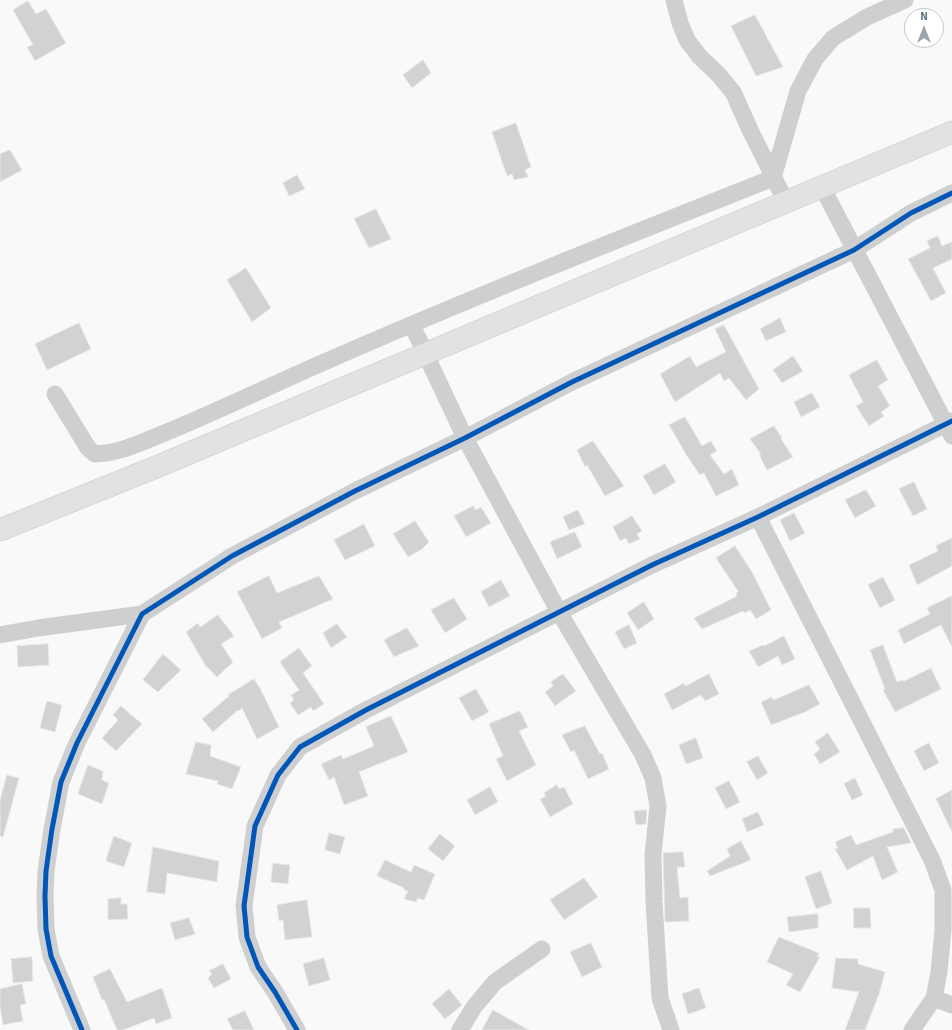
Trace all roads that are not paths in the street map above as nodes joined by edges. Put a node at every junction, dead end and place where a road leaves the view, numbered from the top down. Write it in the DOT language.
graph roads {
  1 [pos="674,0"];
  2 [pos="905,0"];
  3 [pos="952,132"];
  4 [pos="773,178"];
  5 [pos="822,187"];
  6 [pos="952,193"];
  7 [pos="786,202"];
  8 [pos="854,250"];
  9 [pos="412,325"];
  10 [pos="425,353"];
  11 [pos="55,394"];
  12 [pos="950,427"];
  13 [pos="465,438"];
  14 [pos="758,517"];
  15 [pos="0,530"];
  16 [pos="559,612"];
  17 [pos="142,614"];
  18 [pos="0,636"];
  19 [pos="542,950"];
  20 [pos="934,998"];
  21 [pos="952,1004"];
  22 [pos="82,1030"];
  23 [pos="297,1030"];
  24 [pos="460,1030"];
  25 [pos="671,1030"];
  26 [pos="912,1030"];
  1 -- 4 [label="street"];
  2 -- 4 [label="street"];
  3 -- 5 [label="main road"];
  4 -- 7 [label="street"];
  4 -- 9 [label="street"];
  5 -- 7 [label="main road"];
  5 -- 8 [label="street"];
  6 -- 8 [label="street"];
  7 -- 10 [label="main road"];
  8 -- 12 [label="street"];
  8 -- 13 [label="street"];
  9 -- 10 [label="street"];
  9 -- 11 [label="street"];
  10 -- 13 [label="street"];
  10 -- 15 [label="main road"];
  12 -- 14 [label="street"];
  13 -- 16 [label="street"];
  13 -- 17 [label="street"];
  14 -- 16 [label="street"];
  14 -- 20 [label="street"];
  16 -- 23 [label="street"];
  16 -- 25 [label="street"];
  17 -- 18 [label="street"];
  17 -- 22 [label="street"];
  19 -- 24 [label="street"];
  20 -- 21 [label="street"];
  20 -- 26 [label="street"];
}
